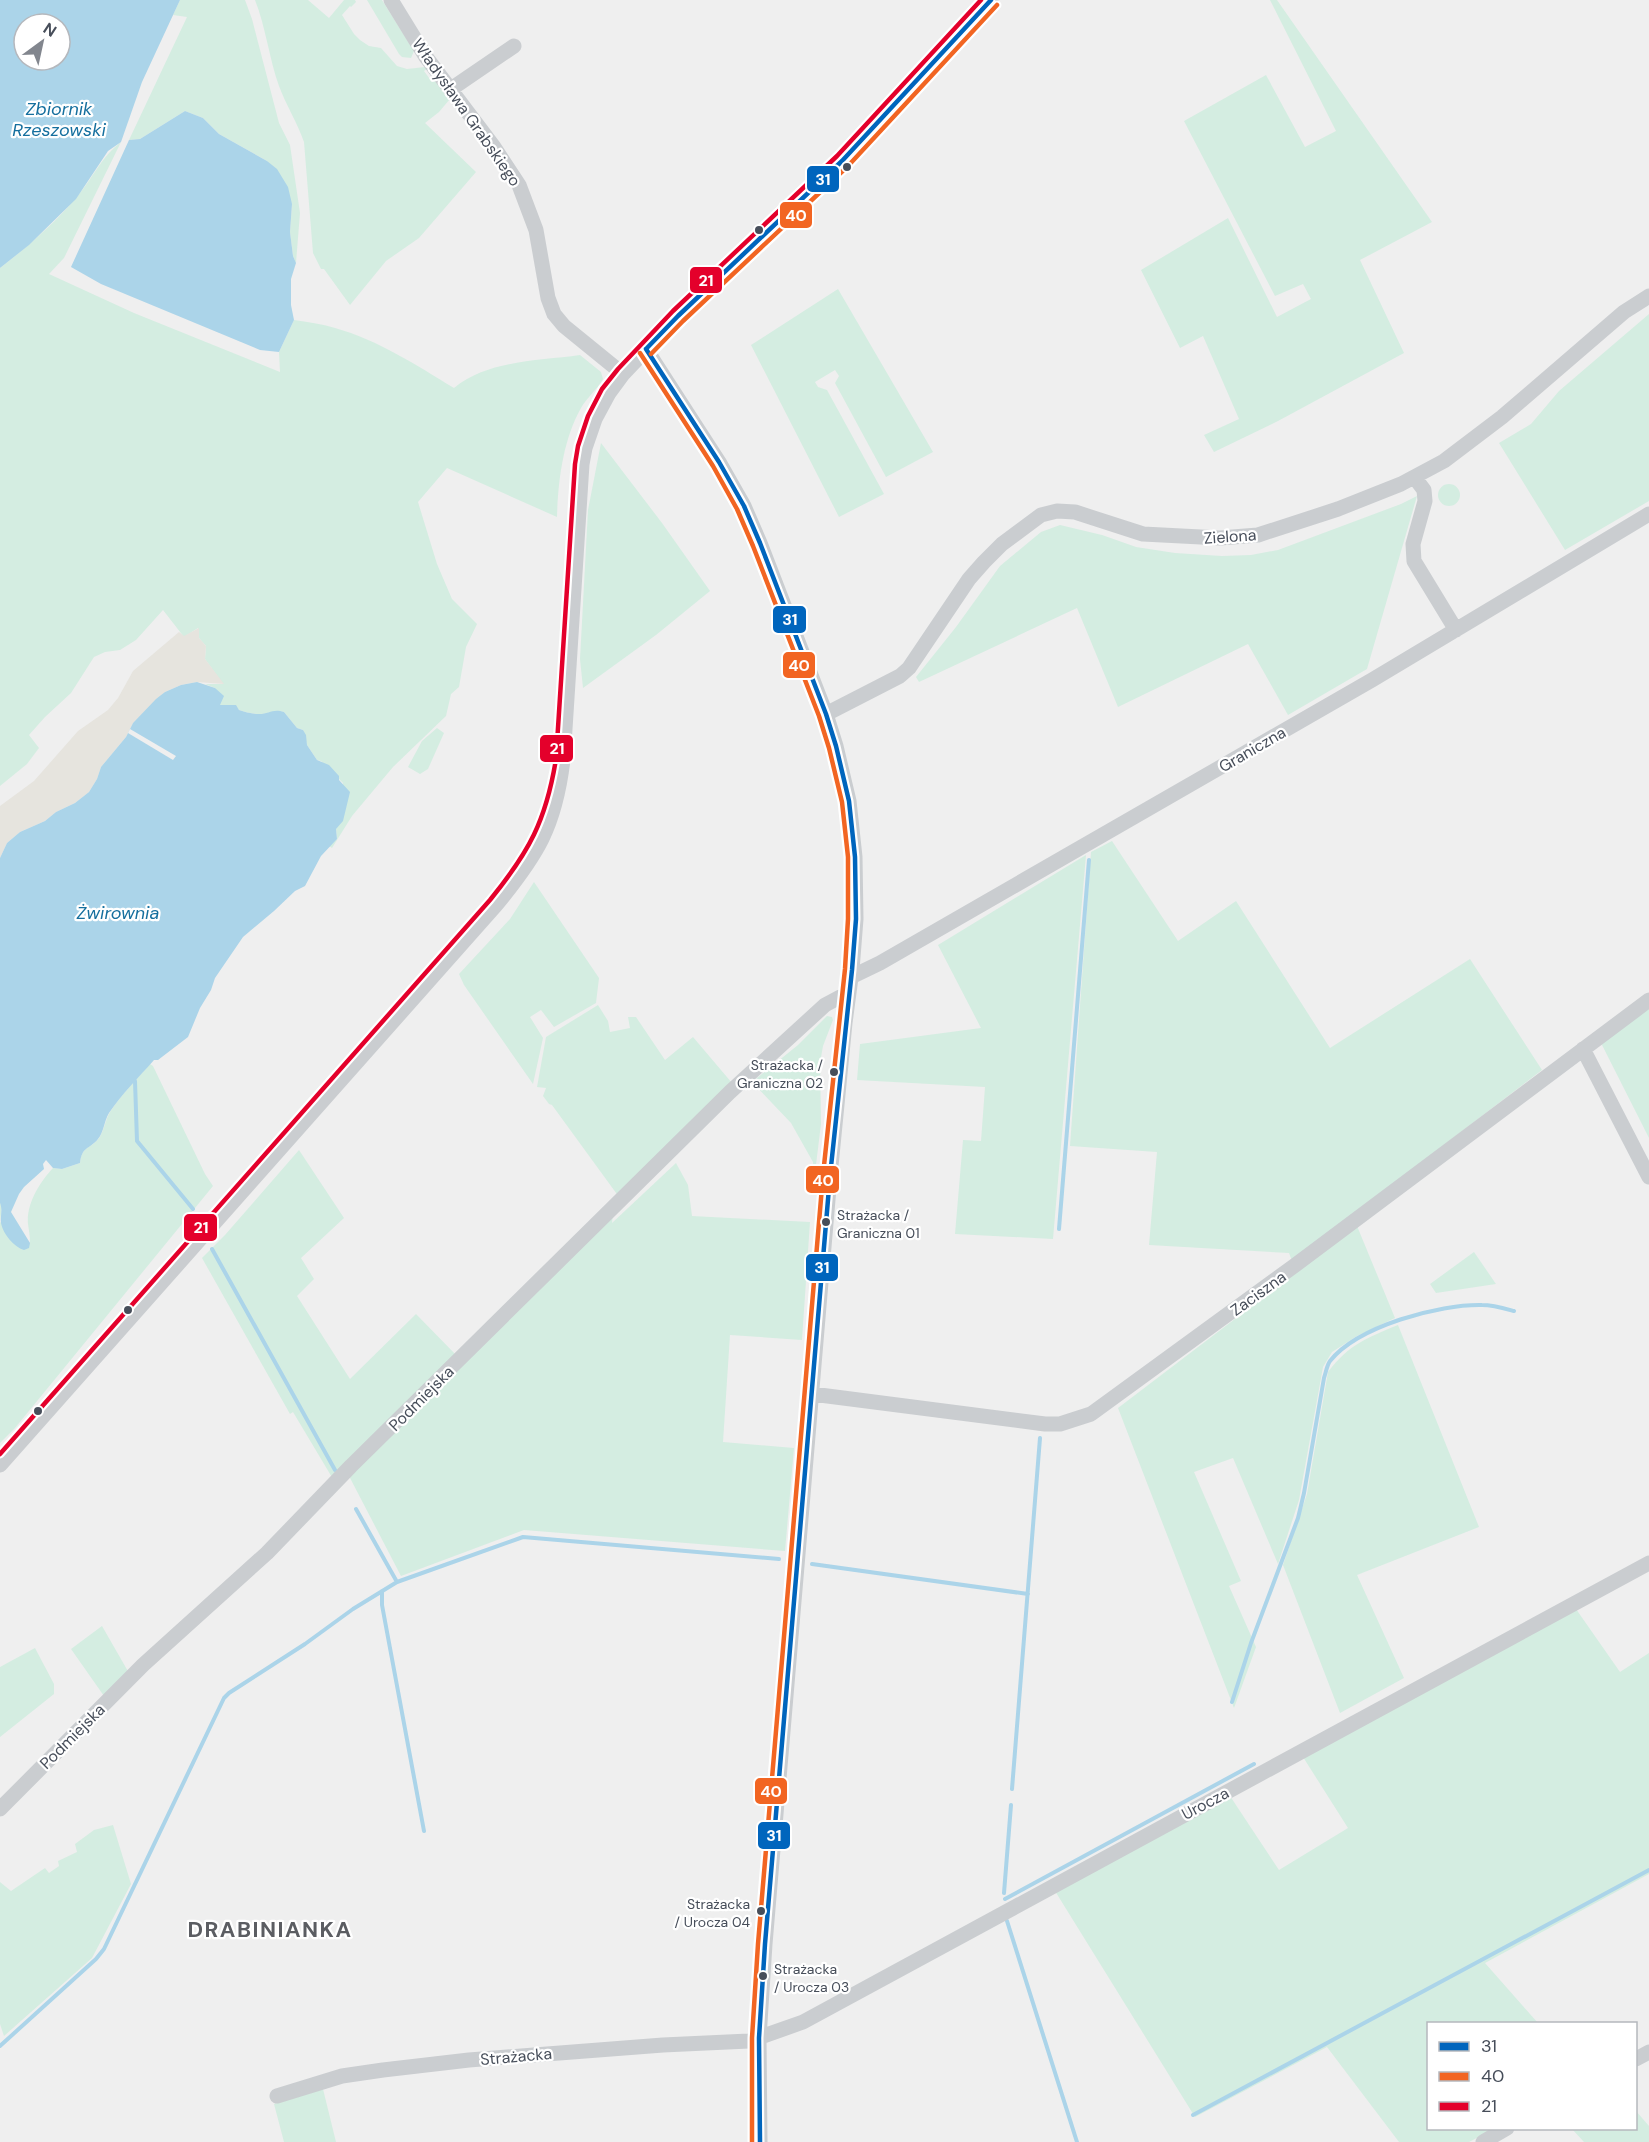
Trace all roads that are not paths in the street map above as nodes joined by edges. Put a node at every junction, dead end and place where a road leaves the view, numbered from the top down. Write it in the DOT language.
graph roads {
  1 [pos="391,0"];
  2 [pos="991,0"];
  3 [pos="514,46"];
  4 [pos="451,89"];
  5 [pos="1649,296"];
  6 [pos="646,349"];
  7 [pos="623,374"];
  8 [pos="1415,478"];
  9 [pos="1649,514"];
  10 [pos="1456,630"];
  11 [pos="826,714"];
  12 [pos="851,977"];
  13 [pos="848,997"];
  14 [pos="1649,1000"];
  15 [pos="1583,1049"];
  16 [pos="1649,1178"];
  17 [pos="812,1394"];
  18 [pos="0,1465"];
  19 [pos="1649,1563"];
  20 [pos="0,1809"];
  21 [pos="759,2038"];
  22 [pos="277,2096"];
  23 [pos="1504,2130"];
  24 [pos="760,2142"];
  25 [pos="1483,2142"];
  1 -- 4 [label="street, Władysława Grabskiego"];
  2 -- 6 [label="street"];
  3 -- 4 [label="street"];
  4 -- 7 [label="street, Władysława Grabskiego"];
  5 -- 8 [label="street, Zielona"];
  6 -- 7 [label="street"];
  6 -- 11 [label="street"];
  7 -- 18 [label="street"];
  8 -- 10 [label="street"];
  8 -- 11 [label="street, Zielona"];
  9 -- 10 [label="street, Graniczna"];
  10 -- 12 [label="street, Graniczna"];
  11 -- 12 [label="street"];
  12 -- 13 [label="street"];
  13 -- 17 [label="street"];
  13 -- 20 [label="street, Podmiejska"];
  14 -- 15 [label="street, Zaciszna"];
  15 -- 16 [label="street"];
  15 -- 17 [label="street, Zaciszna"];
  17 -- 21 [label="street"];
  19 -- 21 [label="street, Urocza"];
  21 -- 22 [label="street, Strażacka"];
  21 -- 24 [label="street"];
  23 -- 25 [label="street"];
}
